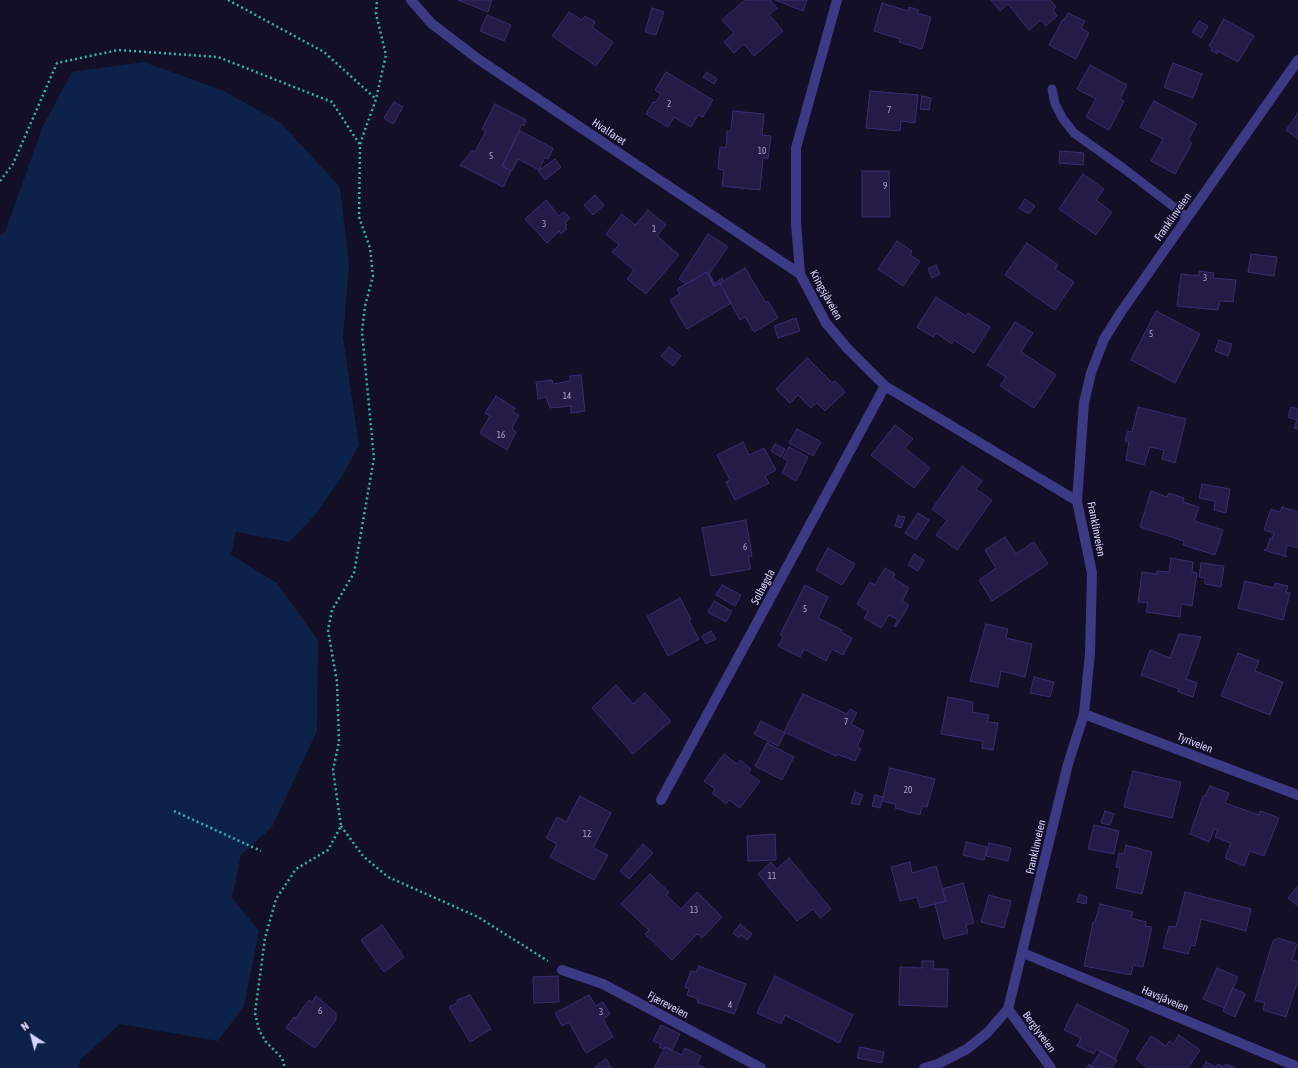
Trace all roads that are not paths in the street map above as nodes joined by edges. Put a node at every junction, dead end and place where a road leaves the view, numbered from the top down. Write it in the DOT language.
graph roads {
  1 [pos="412,0"];
  2 [pos="837,0"];
  3 [pos="1298,60"];
  4 [pos="1052,89"];
  5 [pos="1187,217"];
  6 [pos="800,274"];
  7 [pos="886,386"];
  8 [pos="1077,501"];
  9 [pos="1084,714"];
  10 [pos="1298,795"];
  11 [pos="661,800"];
  12 [pos="1022,953"];
  13 [pos="562,970"];
  14 [pos="1008,1009"];
  15 [pos="1298,1067"];
  16 [pos="761,1068"];
  17 [pos="924,1068"];
  18 [pos="1051,1068"];
  1 -- 6 [label="street, Hvalfaret"];
  2 -- 6 [label="street, Kringsjåveien"];
  3 -- 5 [label="street, Franklinveien"];
  4 -- 5 [label="lane"];
  5 -- 8 [label="street, Franklinveien"];
  6 -- 7 [label="street, Kringsjåveien"];
  7 -- 8 [label="street, Kringsjåveien"];
  7 -- 11 [label="street, Solhøgda"];
  8 -- 9 [label="street, Franklinveien"];
  9 -- 10 [label="street, Tyriveien"];
  9 -- 12 [label="street, Franklinveien"];
  12 -- 14 [label="street, Franklinveien"];
  12 -- 15 [label="street, Havsjåveien"];
  13 -- 16 [label="street, Fjæreveien"];
  14 -- 17 [label="street"];
  14 -- 18 [label="street, Berglyveien"];
}
